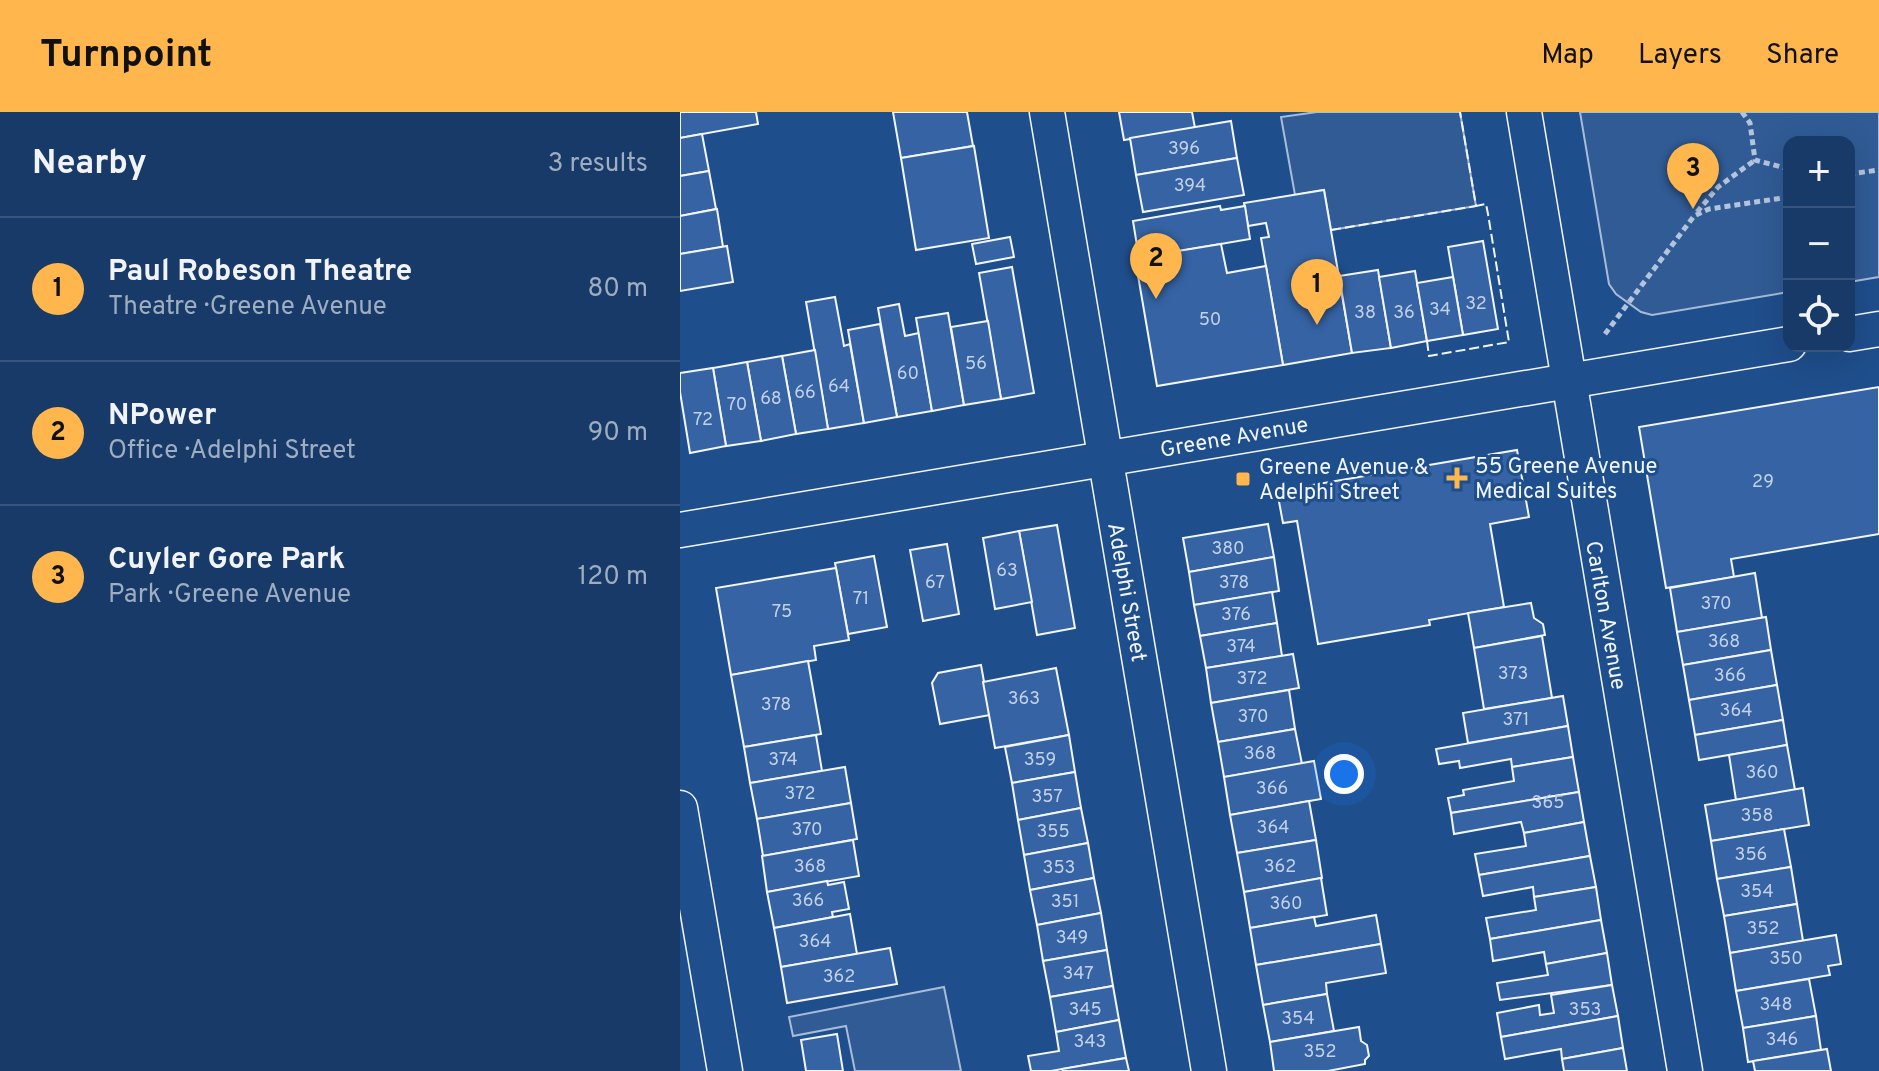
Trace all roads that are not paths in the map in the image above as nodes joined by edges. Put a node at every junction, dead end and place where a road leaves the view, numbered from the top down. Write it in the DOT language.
graph roads {
  1 [pos="1047,112"];
  2 [pos="1524,112"];
  3 [pos="1879,329"];
  4 [pos="1855,333"];
  5 [pos="1783,345"];
  6 [pos="1567,380"];
  7 [pos="1105,458"];
  8 [pos="680,530"];
  9 [pos="680,808"];
  10 [pos="725,1071"];
  11 [pos="1209,1071"];
  12 [pos="1685,1071"];
  1 -- 7 [label="street, Adelphi Street"];
  2 -- 6 [label="street, Carlton Avenue"];
  3 -- 4 [label="street"];
  5 -- 6 [label="street, Greene Avenue"];
  6 -- 7 [label="street, Greene Avenue"];
  6 -- 12 [label="street, Carlton Avenue"];
  7 -- 8 [label="street, Greene Avenue"];
  7 -- 11 [label="street, Adelphi Street"];
  9 -- 10 [label="street"];
}
